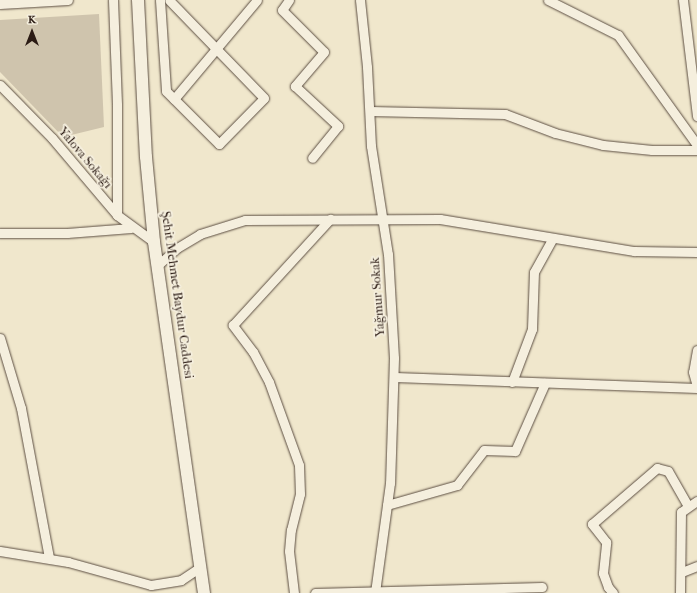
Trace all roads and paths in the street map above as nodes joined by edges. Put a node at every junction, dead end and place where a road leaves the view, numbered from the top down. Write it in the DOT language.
graph roads {
  1 [pos="68,0"];
  2 [pos="113,0"];
  3 [pos="138,0"];
  4 [pos="160,0"];
  5 [pos="170,0"];
  6 [pos="257,0"];
  7 [pos="289,0"];
  8 [pos="360,0"];
  9 [pos="548,0"];
  10 [pos="684,0"];
  11 [pos="0,4"];
  12 [pos="216,46"];
  13 [pos="0,85"];
  14 [pos="174,99"];
  15 [pos="370,111"];
  16 [pos="697,116"];
  17 [pos="697,145"];
  18 [pos="697,150"];
  19 [pos="312,158"];
  20 [pos="117,215"];
  21 [pos="330,219"];
  22 [pos="384,219"];
  23 [pos="131,228"];
  24 [pos="0,233"];
  25 [pos="553,238"];
  26 [pos="154,242"];
  27 [pos="697,252"];
  28 [pos="158,265"];
  29 [pos="0,338"];
  30 [pos="697,350"];
  31 [pos="394,377"];
  32 [pos="512,382"];
  33 [pos="545,383"];
  34 [pos="697,387"];
  35 [pos="697,501"];
  36 [pos="387,505"];
  37 [pos="688,506"];
  38 [pos="0,551"];
  39 [pos="50,558"];
  40 [pos="697,566"];
  41 [pos="200,567"];
  42 [pos="682,572"];
  43 [pos="542,587"];
  44 [pos="375,592"];
  45 [pos="204,593"];
  46 [pos="294,593"];
  47 [pos="315,593"];
  48 [pos="613,593"];
  49 [pos="680,593"];
  1 -- 11 [label="street"];
  2 -- 20 [label="street"];
  3 -- 26 [label="street, Şehit Mehmet Baydur Caddesi"];
  4 -- 14 [label="street"];
  5 -- 12 [label="street"];
  6 -- 12 [label="street"];
  7 -- 19 [label="street"];
  8 -- 15 [label="street, Yağmur Sokak"];
  9 -- 17 [label="street"];
  10 -- 16 [label="street"];
  12 -- 14 [label="street"];
  12 -- 14 [label="street"];
  13 -- 20 [label="street, Yalova Sokağı"];
  15 -- 18 [label="street"];
  15 -- 22 [label="street, Yağmur Sokak"];
  20 -- 23 [label="street, Yalova Sokağı"];
  21 -- 22 [label="street"];
  21 -- 28 [label="street"];
  21 -- 46 [label="street"];
  22 -- 25 [label="street"];
  22 -- 31 [label="street, Yağmur Sokak"];
  23 -- 24 [label="street"];
  23 -- 26 [label="street, Yalova Sokağı"];
  25 -- 27 [label="street"];
  25 -- 32 [label="street"];
  26 -- 28 [label="street, Şehit Mehmet Baydur Caddesi"];
  28 -- 41 [label="street, Şehit Mehmet Baydur Caddesi"];
  29 -- 39 [label="street"];
  30 -- 34 [label="street"];
  31 -- 32 [label="street"];
  31 -- 36 [label="street, Yağmur Sokak"];
  32 -- 33 [label="street"];
  33 -- 34 [label="street"];
  33 -- 36 [label="street"];
  35 -- 37 [label="street"];
  36 -- 44 [label="street, Yağmur Sokak"];
  37 -- 42 [label="street"];
  37 -- 48 [label="street"];
  38 -- 39 [label="street"];
  39 -- 41 [label="street"];
  40 -- 42 [label="street"];
  41 -- 45 [label="street, Şehit Mehmet Baydur Caddesi"];
  42 -- 49 [label="street"];
  43 -- 44 [label="street"];
  44 -- 47 [label="street"];
}
